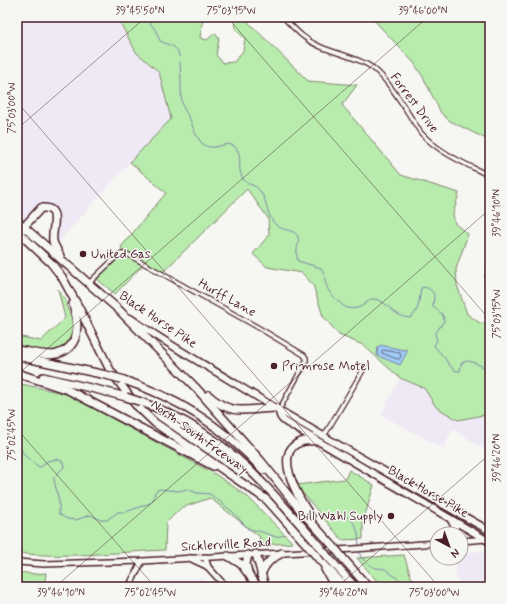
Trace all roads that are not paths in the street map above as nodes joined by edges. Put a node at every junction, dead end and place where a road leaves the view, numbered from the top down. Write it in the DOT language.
graph roads {
  1 [pos="283,17"];
  2 [pos="490,176"];
  3 [pos="17,221"];
  4 [pos="20,230"];
  5 [pos="62,260"];
  6 [pos="490,264"];
  7 [pos="89,283"];
  8 [pos="68,287"];
  9 [pos="490,289"];
  10 [pos="118,309"];
  11 [pos="17,350"];
  12 [pos="17,356"];
  13 [pos="365,367"];
  14 [pos="179,371"];
  15 [pos="17,373"];
  16 [pos="277,409"];
  17 [pos="324,436"];
  18 [pos="316,441"];
  19 [pos="340,445"];
  20 [pos="335,452"];
  21 [pos="391,476"];
  22 [pos="237,478"];
  23 [pos="388,482"];
  24 [pos="302,511"];
  25 [pos="449,517"];
  26 [pos="454,526"];
  27 [pos="490,531"];
  28 [pos="489,540"];
  29 [pos="469,541"];
  30 [pos="429,544"];
  31 [pos="333,546"];
  32 [pos="282,553"];
  33 [pos="252,555"];
  34 [pos="228,556"];
  35 [pos="205,557"];
  36 [pos="190,558"];
  37 [pos="318,558"];
  38 [pos="142,561"];
  39 [pos="17,562"];
  40 [pos="208,567"];
  41 [pos="248,572"];
  42 [pos="261,575"];
  43 [pos="129,587"];
  44 [pos="226,587"];
  45 [pos="258,587"];
  46 [pos="265,587"];
  47 [pos="335,587"];
  48 [pos="345,587"];
  49 [pos="355,587"];
  50 [pos="368,587"];
  1 -- 2 [label="street, Forrest Drive"];
  3 -- 4 [label="highway, Black Horse Pike"];
  4 -- 5 [label="highway, Black Horse Pike"];
  4 -- 5 [label="highway"];
  4 -- 8 [label="highway, North-South Freeway"];
  5 -- 7 [label="highway, Black Horse Pike"];
  6 -- 9 [label="street"];
  7 -- 10 [label="highway, Black Horse Pike"];
  7 -- 16 [label="street, Hurff Lane"];
  8 -- 11 [label="highway"];
  8 -- 22 [label="highway, North-South Freeway"];
  10 -- 14 [label="highway, North-South Freeway"];
  10 -- 16 [label="main road, Black Horse Pike"];
  12 -- 24 [label="highway, bridge"];
  13 -- 17 [label="street"];
  14 -- 16 [label="highway"];
  14 -- 24 [label="highway, North-South Freeway"];
  15 -- 22 [label="highway"];
  15 -- 49 [label="highway, bridge"];
  16 -- 17 [label="main road, Black Horse Pike"];
  16 -- 18 [label="main road, Black Horse Pike"];
  17 -- 19 [label="main road, Black Horse Pike"];
  18 -- 20 [label="main road, Black Horse Pike"];
  18 -- 31 [label="highway"];
  19 -- 20 [label="main road"];
  19 -- 21 [label="main road, Black Horse Pike"];
  20 -- 23 [label="main road, Black Horse Pike"];
  21 -- 23 [label="main road"];
  21 -- 27 [label="main road, Black Horse Pike"];
  22 -- 37 [label="highway, North-South Freeway, bridge"];
  23 -- 25 [label="main road, Black Horse Pike"];
  24 -- 31 [label="highway, North-South Freeway"];
  25 -- 26 [label="main road"];
  25 -- 28 [label="main road, Black Horse Pike"];
  28 -- 29 [label="main road"];
  30 -- 32 [label="main road, Sicklerville Road"];
  31 -- 50 [label="highway, North-South Freeway, bridge"];
  32 -- 33 [label="main road, Sicklerville Road"];
  32 -- 42 [label="highway"];
  33 -- 34 [label="main road, Sicklerville Road"];
  33 -- 41 [label="highway"];
  33 -- 42 [label="highway"];
  34 -- 35 [label="main road, Sicklerville Road"];
  34 -- 41 [label="highway"];
  35 -- 36 [label="main road, Sicklerville Road"];
  35 -- 40 [label="main road"];
  36 -- 38 [label="main road, Sicklerville Road"];
  36 -- 40 [label="main road"];
  37 -- 47 [label="highway"];
  37 -- 48 [label="highway, North-South Freeway"];
  38 -- 39 [label="main road, Sicklerville Road"];
  38 -- 43 [label="main road"];
  40 -- 44 [label="main road"];
  41 -- 45 [label="highway"];
  42 -- 46 [label="highway"];
}
